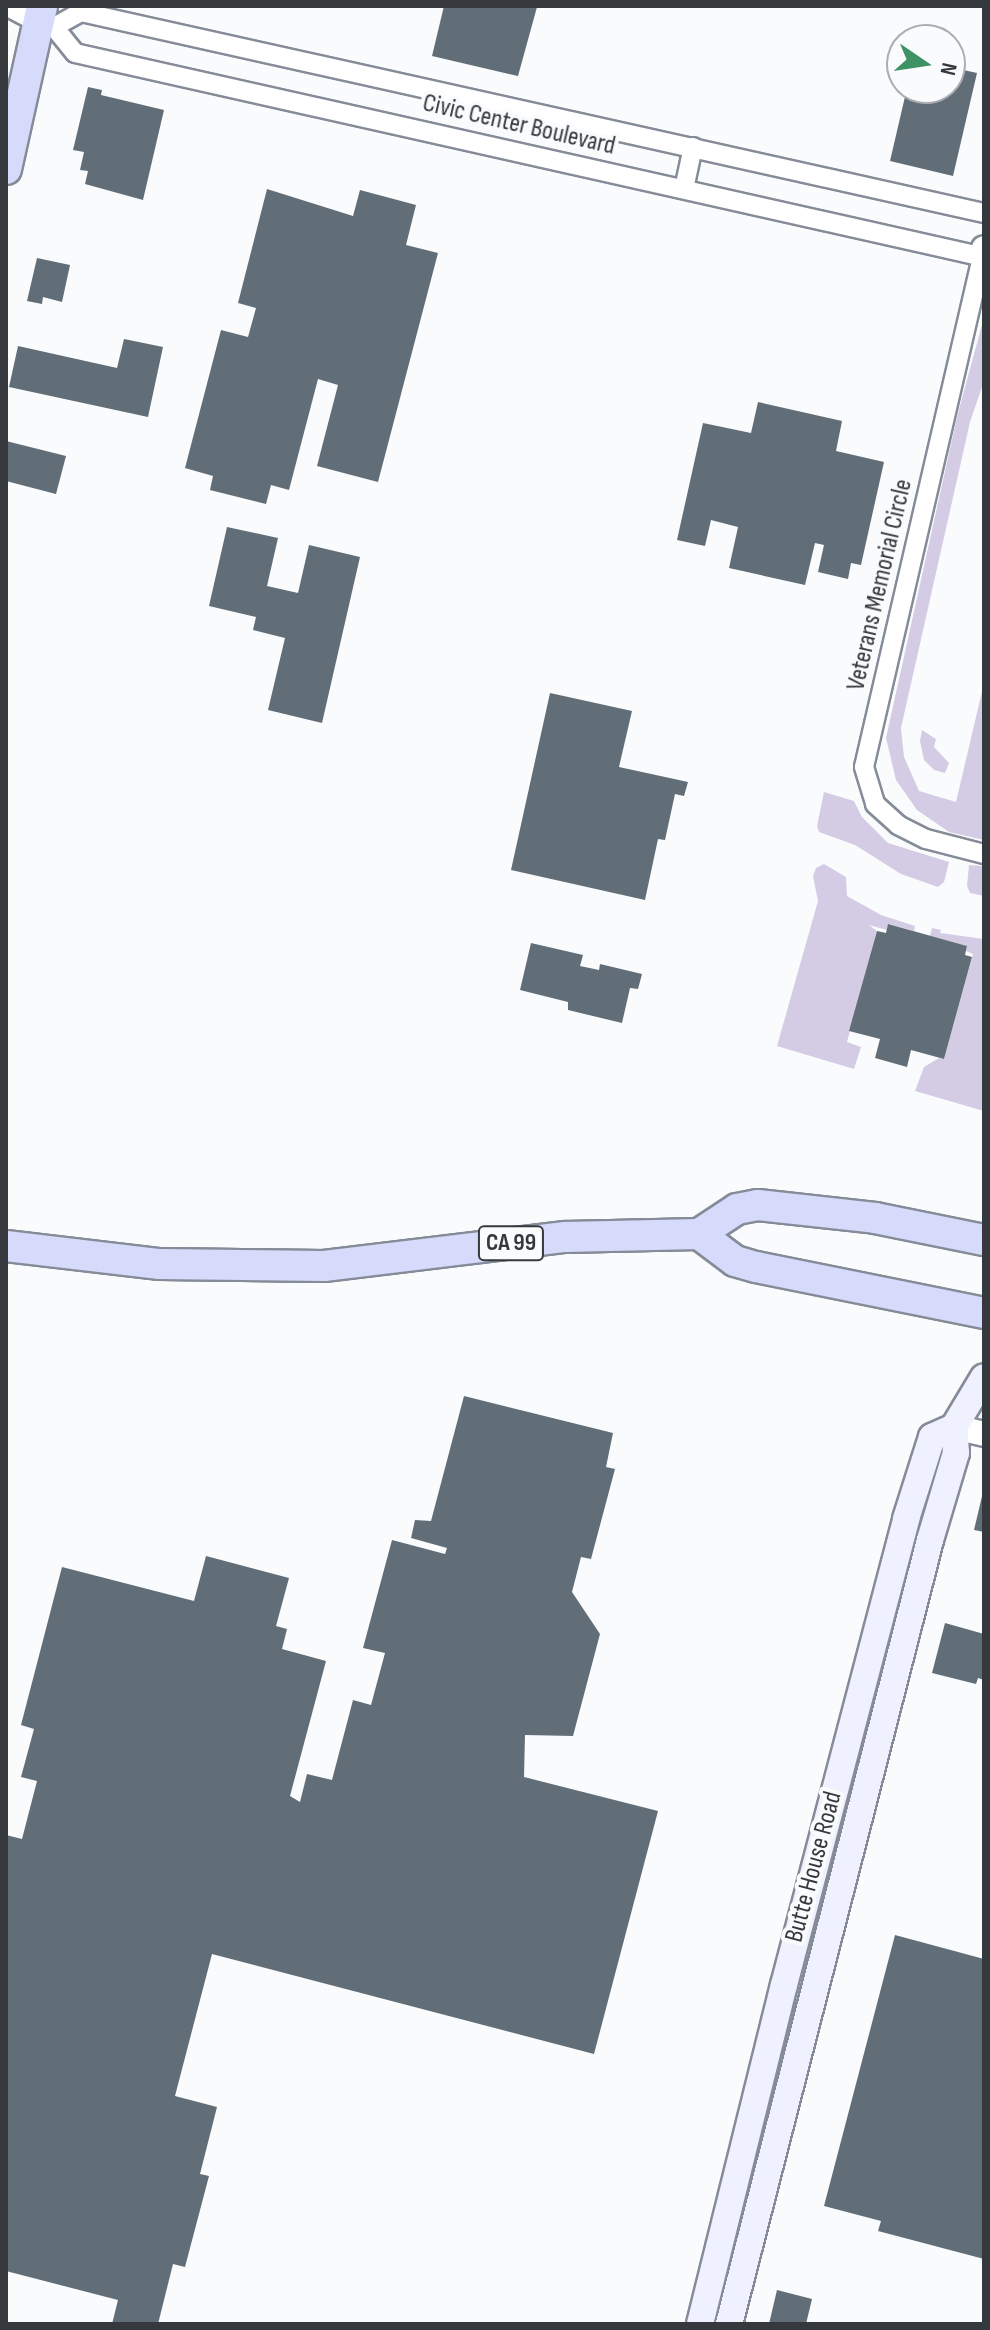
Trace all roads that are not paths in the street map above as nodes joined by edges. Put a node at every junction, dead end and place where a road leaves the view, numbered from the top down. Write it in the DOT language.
graph roads {
  1 [pos="6,6"];
  2 [pos="45,19"];
  3 [pos="693,147"];
  4 [pos="6,169"];
  5 [pos="684,189"];
  6 [pos="984,213"];
  7 [pos="983,254"];
  8 [pos="984,854"];
  9 [pos="699,1234"];
  10 [pos="984,1240"];
  11 [pos="6,1246"];
  12 [pos="976,1311"];
  13 [pos="984,1377"];
  14 [pos="954,1427"];
  15 [pos="984,1434"];
  16 [pos="700,2324"];
  17 [pos="729,2324"];
  1 -- 2 [label="street, Civic Center Boulevard"];
  2 -- 3 [label="street, Civic Center Boulevard"];
  2 -- 4 [label="highway"];
  2 -- 5 [label="street, Civic Center Boulevard"];
  3 -- 5 [label="street"];
  3 -- 6 [label="street, Civic Center Boulevard"];
  5 -- 7 [label="street, Civic Center Boulevard"];
  7 -- 8 [label="street, Veterans Memorial Circle"];
  9 -- 10 [label="highway"];
  9 -- 11 [label="highway, CA 99"];
  9 -- 12 [label="highway"];
  13 -- 14 [label="main road, Butte House Road"];
  14 -- 15 [label="street"];
  14 -- 16 [label="main road, Butte House Road"];
  14 -- 17 [label="main road, Butte House Road"];
}
